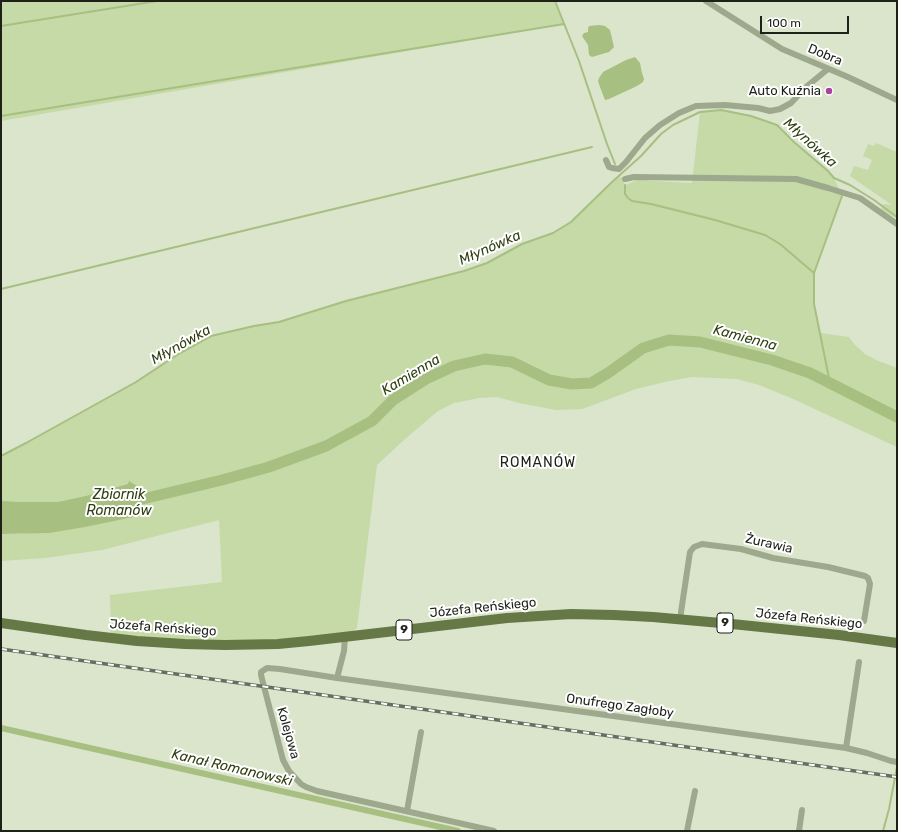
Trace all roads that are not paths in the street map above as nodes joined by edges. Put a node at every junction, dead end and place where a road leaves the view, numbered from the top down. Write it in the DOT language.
graph roads {
  1 [pos="706,1"];
  2 [pos="828,69"];
  3 [pos="897,100"];
  4 [pos="606,160"];
  5 [pos="625,179"];
  6 [pos="897,224"];
  7 [pos="680,619"];
  8 [pos="864,621"];
  9 [pos="1,622"];
  10 [pos="345,637"];
  11 [pos="897,643"];
  12 [pos="860,662"];
  13 [pos="262,670"];
  14 [pos="337,678"];
  15 [pos="421,732"];
  16 [pos="846,748"];
  17 [pos="894,762"];
  18 [pos="695,791"];
  19 [pos="802,810"];
  20 [pos="407,811"];
  21 [pos="494,831"];
  22 [pos="687,831"];
  23 [pos="799,831"];
  1 -- 2 [label="street, Dobra"];
  2 -- 3 [label="street, Dobra"];
  2 -- 4 [label="street"];
  5 -- 6 [label="street"];
  7 -- 8 [label="street, Żurawia"];
  7 -- 10 [label="main road, Józefa Reńskiego / 9"];
  7 -- 11 [label="main road, Józefa Reńskiego / 9"];
  9 -- 10 [label="main road, Józefa Reńskiego / 9"];
  10 -- 14 [label="street"];
  12 -- 16 [label="street"];
  13 -- 14 [label="street, Onufrego Zagłoby"];
  13 -- 20 [label="street, Kolejowa"];
  14 -- 16 [label="street, Onufrego Zagłoby"];
  15 -- 20 [label="street"];
  16 -- 17 [label="street, Onufrego Zagłoby"];
  18 -- 22 [label="street"];
  19 -- 23 [label="street"];
  20 -- 21 [label="street, Kolejowa"];
}
